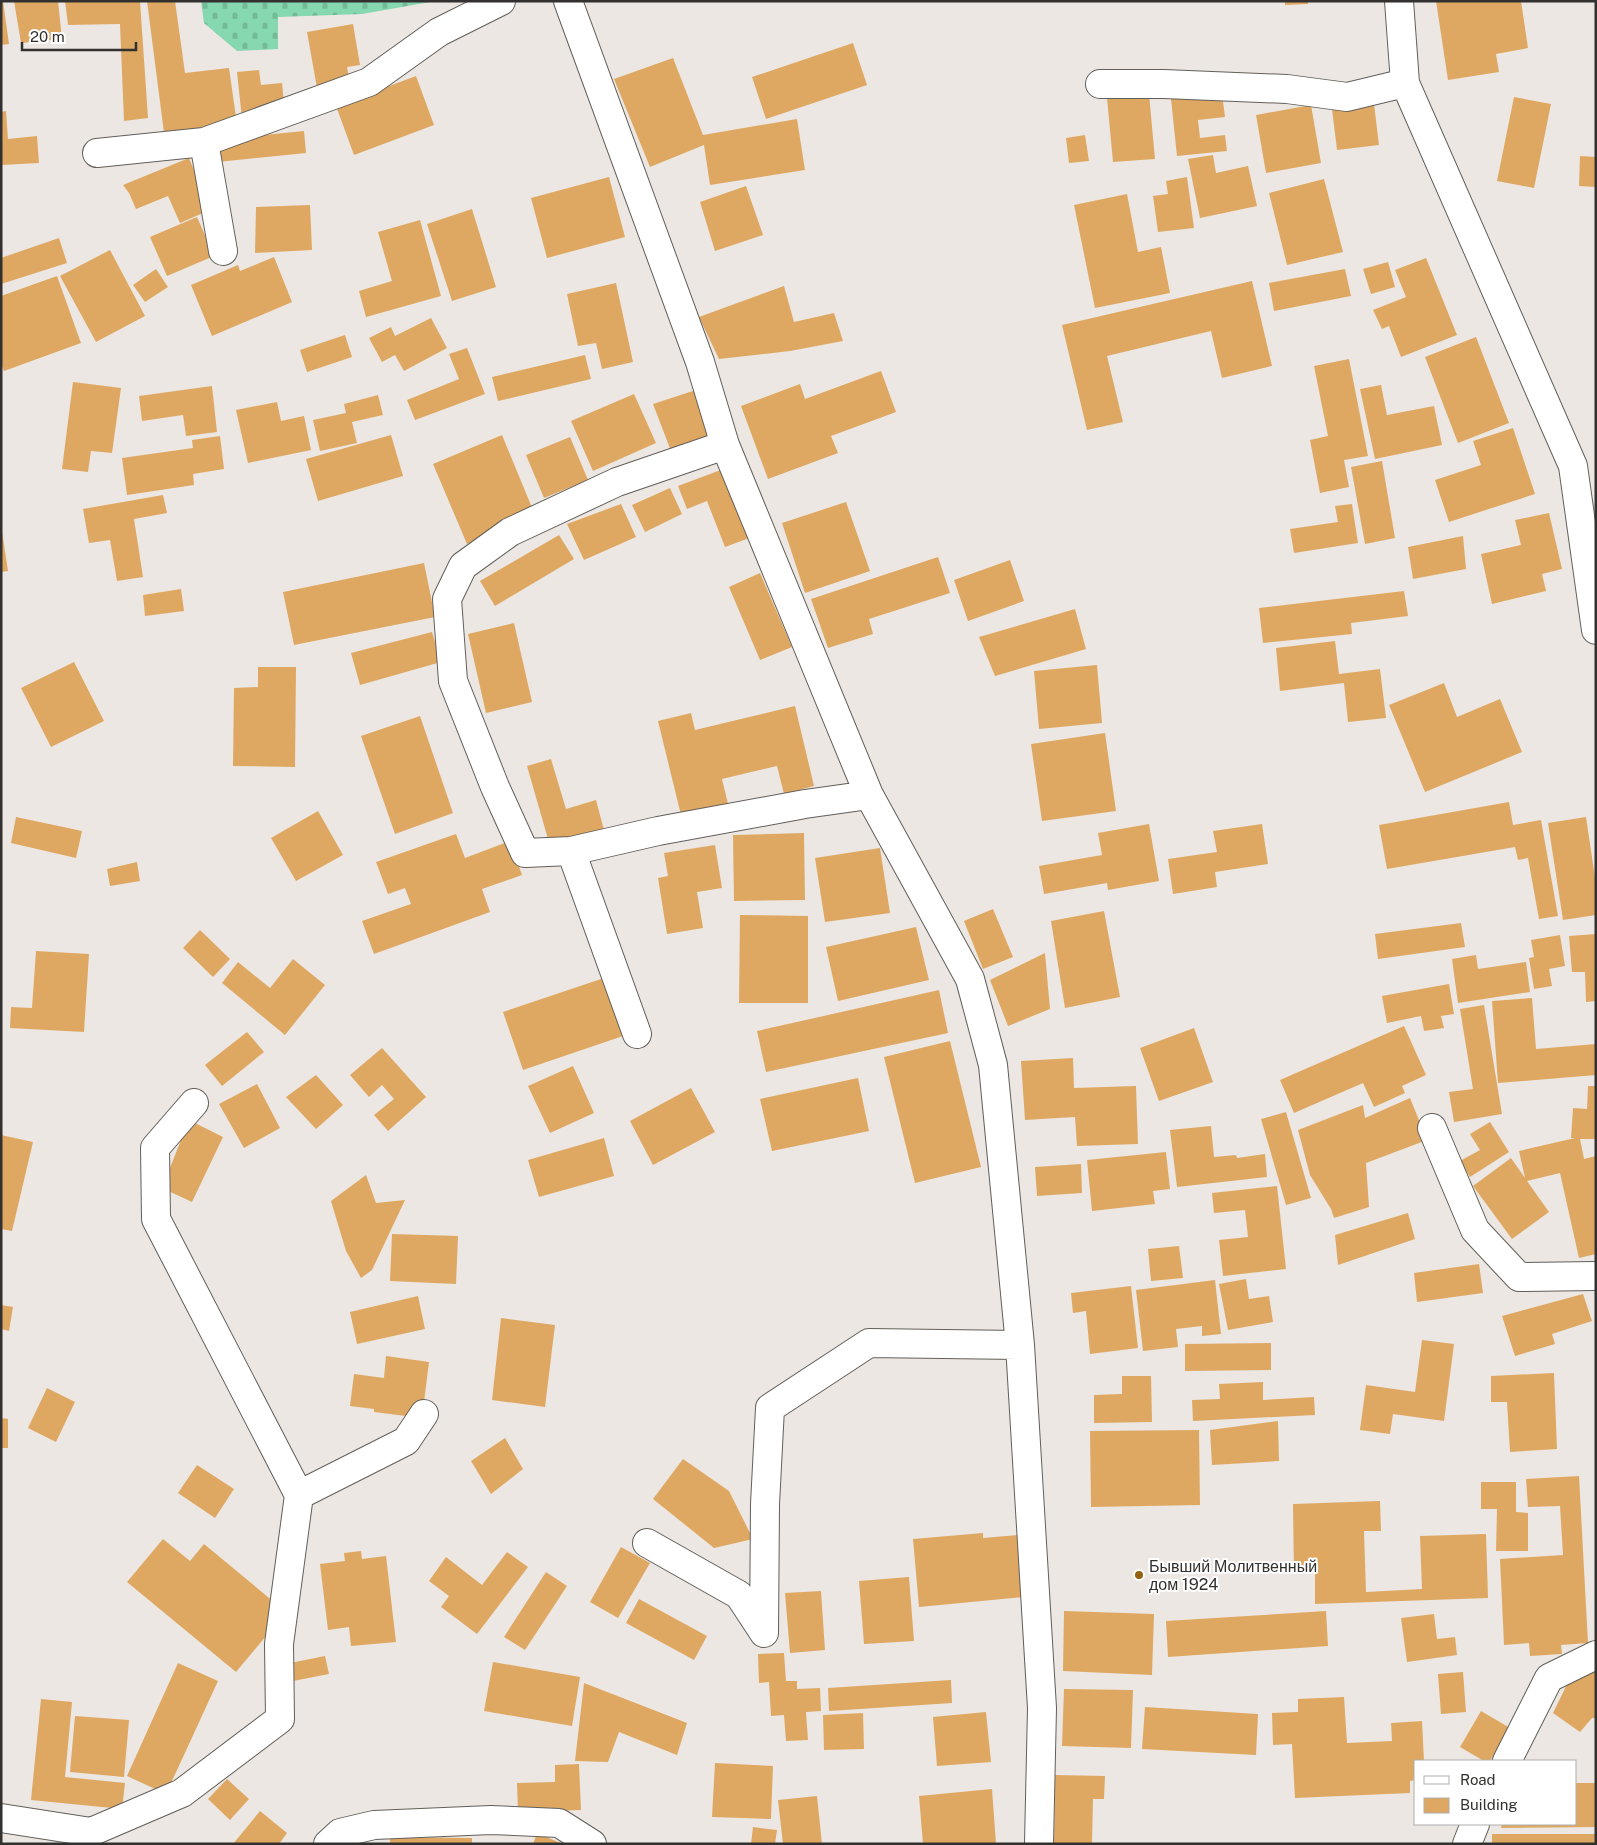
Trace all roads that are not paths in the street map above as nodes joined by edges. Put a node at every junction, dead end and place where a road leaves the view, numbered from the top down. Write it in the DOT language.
graph roads {
  1 [pos="501,1"];
  2 [pos="568,1"];
  3 [pos="1399,1"];
  4 [pos="1405,83"];
  5 [pos="1100,84"];
  6 [pos="204,142"];
  7 [pos="97,153"];
  8 [pos="223,251"];
  9 [pos="724,445"];
  10 [pos="1596,630"];
  11 [pos="869,795"];
  12 [pos="571,851"];
  13 [pos="637,1034"];
  14 [pos="194,1104"];
  15 [pos="1432,1128"];
  16 [pos="1596,1276"];
  17 [pos="1020,1345"];
  18 [pos="424,1414"];
  19 [pos="299,1495"];
  20 [pos="647,1543"];
  21 [pos="1596,1655"];
  22 [pos="1508,1760"];
  23 [pos="1,1818"];
  24 [pos="1475,1825"];
  25 [pos="328,1844"];
  26 [pos="592,1844"];
  27 [pos="1040,1844"];
  28 [pos="1467,1844"];
  1 -- 6 [label="street"];
  2 -- 9 [label="street"];
  3 -- 4 [label="street"];
  4 -- 5 [label="street"];
  4 -- 10 [label="street"];
  6 -- 7 [label="street"];
  6 -- 8 [label="street"];
  9 -- 11 [label="street"];
  9 -- 12 [label="street"];
  11 -- 12 [label="street"];
  11 -- 17 [label="street"];
  12 -- 13 [label="street"];
  14 -- 19 [label="street"];
  15 -- 16 [label="street"];
  17 -- 20 [label="street"];
  17 -- 27 [label="street"];
  18 -- 19 [label="street"];
  19 -- 23 [label="street"];
  21 -- 22 [label="street"];
  24 -- 28 [label="street"];
  25 -- 26 [label="street"];
}
